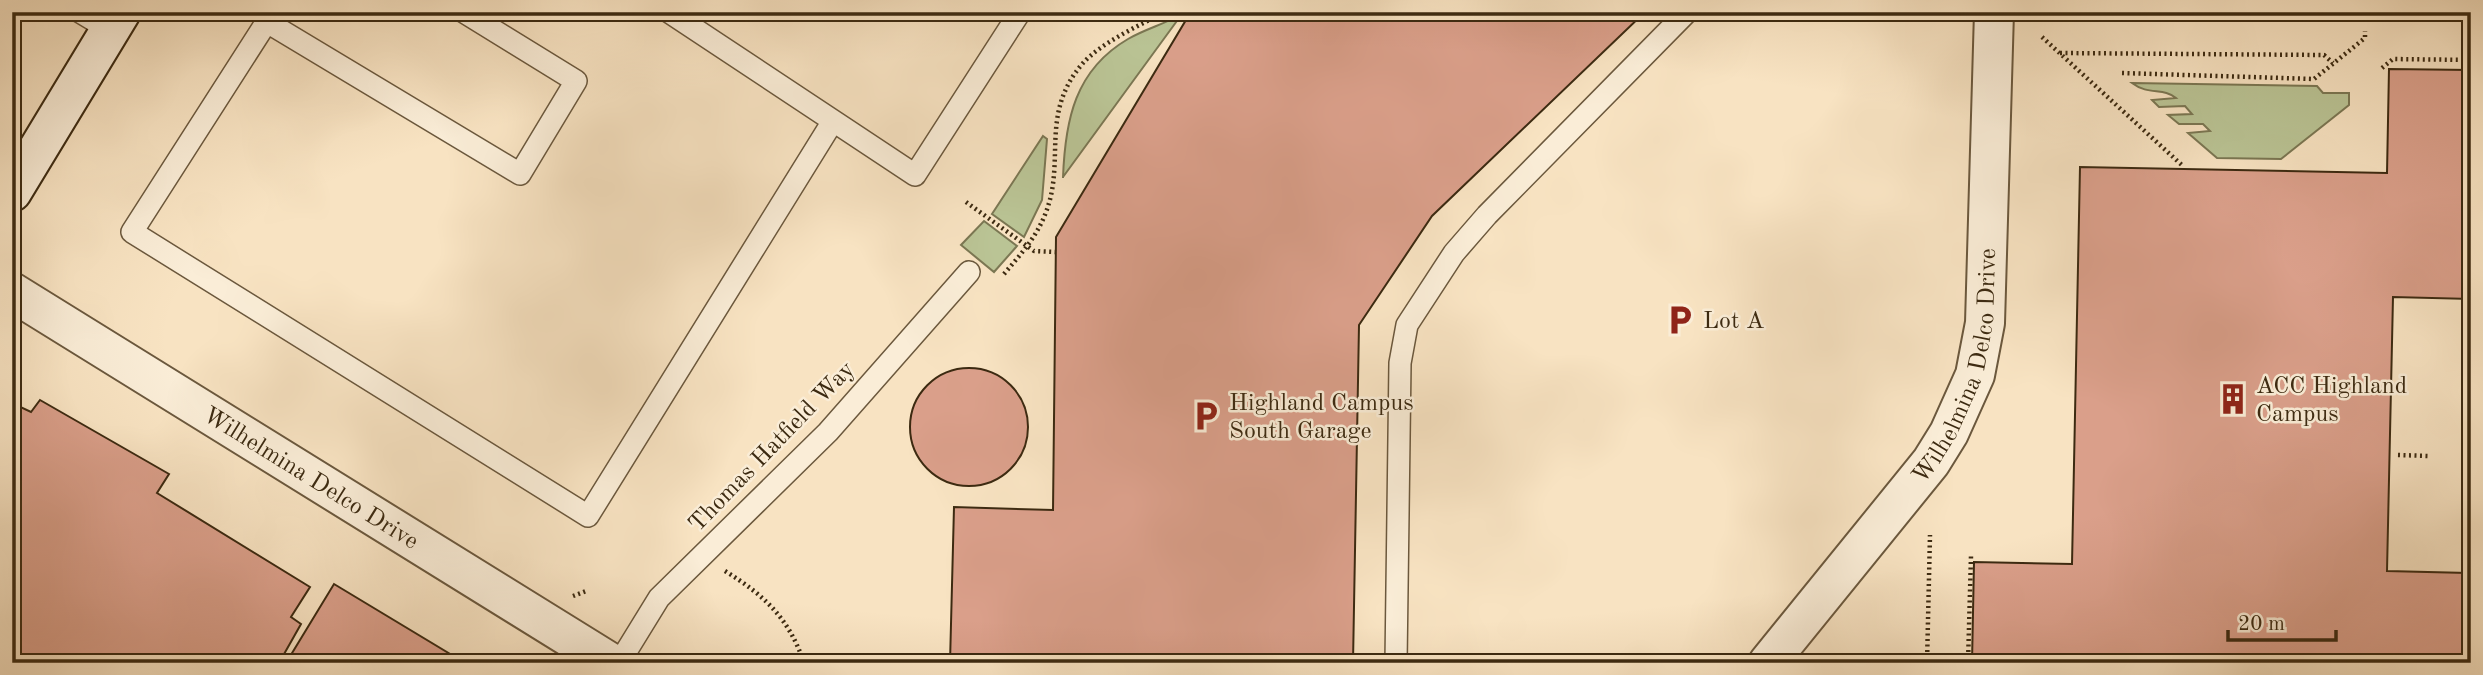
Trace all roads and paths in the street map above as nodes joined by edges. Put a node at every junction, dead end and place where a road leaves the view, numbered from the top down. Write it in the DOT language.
graph roads {
  1 [pos="464,12"];
  2 [pos="669,12"];
  3 [pos="1020,12"];
  4 [pos="1166,12"];
  5 [pos="1687,12"];
  6 [pos="1994,12"];
  7 [pos="270,17"];
  8 [pos="104,18"];
  9 [pos="2365,31"];
  10 [pos="2042,37"];
  11 [pos="2060,52"];
  12 [pos="2471,60"];
  13 [pos="2333,63"];
  14 [pos="2382,68"];
  15 [pos="2122,72"];
  16 [pos="833,121"];
  17 [pos="2184,167"];
  18 [pos="12,192"];
  19 [pos="966,202"];
  20 [pos="1027,246"];
  21 [pos="1056,252"];
  22 [pos="969,272"];
  23 [pos="1004,274"];
  24 [pos="12,292"];
  25 [pos="2398,455"];
  26 [pos="2429,456"];
  27 [pos="1930,536"];
  28 [pos="2471,549"];
  29 [pos="1971,556"];
  30 [pos="719,567"];
  31 [pos="2471,567"];
  32 [pos="611,663"];
  33 [pos="619,663"];
  34 [pos="804,663"];
  35 [pos="1396,663"];
  36 [pos="1768,663"];
  37 [pos="1927,663"];
  38 [pos="1968,663"];
  1 -- 7 [label="lane"];
  2 -- 16 [label="lane"];
  3 -- 16 [label="lane"];
  4 -- 20 [label="path"];
  5 -- 35 [label="lane"];
  6 -- 36 [label="street, Wilhelmina Delco Drive"];
  7 -- 16 [label="lane"];
  8 -- 18 [label="street"];
  9 -- 13 [label="path"];
  10 -- 11 [label="path"];
  11 -- 13 [label="path"];
  11 -- 17 [label="path"];
  12 -- 14 [label="path"];
  13 -- 15 [label="path"];
  19 -- 20 [label="path"];
  20 -- 21 [label="path"];
  20 -- 23 [label="path"];
  22 -- 33 [label="lane, Thomas Hatfield Way"];
  24 -- 32 [label="street, Wilhelmina Delco Drive"];
  25 -- 26 [label="path"];
  27 -- 37 [label="path"];
  28 -- 31 [label="path"];
  29 -- 38 [label="path"];
  30 -- 34 [label="path"];
}
